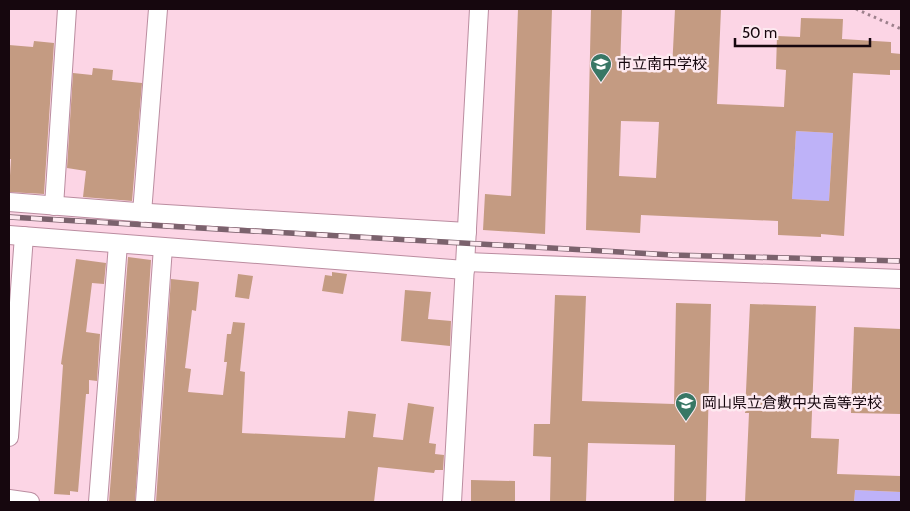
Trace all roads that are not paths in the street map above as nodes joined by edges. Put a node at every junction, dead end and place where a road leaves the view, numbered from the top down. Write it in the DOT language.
graph roads {
  1 [pos="67,9"];
  2 [pos="158,9"];
  3 [pos="480,9"];
  4 [pos="9,202"];
  5 [pos="54,206"];
  6 [pos="142,212"];
  7 [pos="468,232"];
  8 [pos="16,236"];
  9 [pos="118,244"];
  10 [pos="163,247"];
  11 [pos="466,266"];
  12 [pos="901,279"];
  13 [pos="9,437"];
  14 [pos="9,499"];
  15 [pos="30,502"];
  16 [pos="98,502"];
  17 [pos="145,502"];
  18 [pos="452,502"];
  1 -- 5 [label="street"];
  2 -- 6 [label="street"];
  3 -- 7 [label="street"];
  4 -- 5 [label="street"];
  5 -- 6 [label="street"];
  6 -- 7 [label="street"];
  7 -- 11 [label="street"];
  8 -- 9 [label="street"];
  8 -- 13 [label="street"];
  9 -- 10 [label="street"];
  9 -- 16 [label="street"];
  10 -- 11 [label="street"];
  10 -- 17 [label="street"];
  11 -- 12 [label="street"];
  11 -- 18 [label="street"];
  14 -- 15 [label="street"];
}
